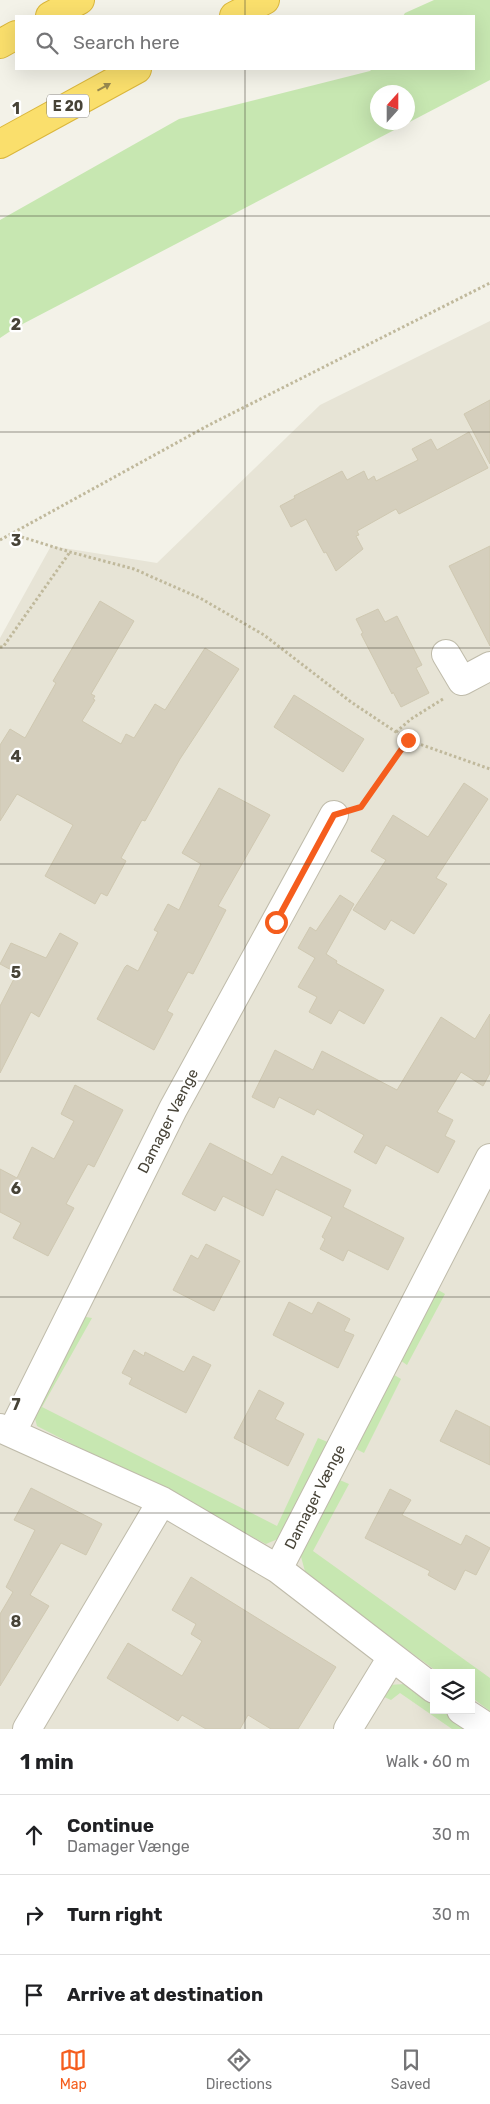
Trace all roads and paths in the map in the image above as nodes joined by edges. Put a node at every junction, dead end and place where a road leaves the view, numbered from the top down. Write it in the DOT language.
graph roads {
  1 [pos="80,0"];
  2 [pos="265,0"];
  3 [pos="52,15"];
  4 [pos="236,15"];
  5 [pos="15,36"];
  6 [pos="0,44"];
  7 [pos="135,70"];
  8 [pos="0,144"];
  9 [pos="490,283"];
  10 [pos="12,534"];
  11 [pos="0,540"];
  12 [pos="70,552"];
  13 [pos="0,647"];
  14 [pos="446,654"];
  15 [pos="490,666"];
  16 [pos="462,681"];
  17 [pos="396,732"];
  18 [pos="408,740"];
  19 [pos="490,769"];
  20 [pos="334,815"];
  21 [pos="490,1158"];
  22 [pos="6,1430"];
  23 [pos="162,1501"];
  24 [pos="278,1569"];
  25 [pos="392,1657"];
  26 [pos="430,1686"];
  27 [pos="467,1714"];
  28 [pos="27,1729"];
  29 [pos="348,1729"];
  30 [pos="490,1729"];
  1 -- 3 [label="highway"];
  2 -- 4 [label="highway"];
  5 -- 6 [label="highway"];
  8 -- 7 [label="highway, E 20, one-way"];
  9 -- 10 [label="path"];
  10 -- 11 [label="path"];
  10 -- 12 [label="path"];
  12 -- 13 [label="path"];
  12 -- 17 [label="path"];
  14 -- 16 [label="street"];
  15 -- 16 [label="street"];
  16 -- 17 [label="path"];
  17 -- 18 [label="path"];
  18 -- 19 [label="path"];
  18 -- 20 [label="path"];
  20 -- 22 [label="street, Damager Vænge"];
  21 -- 24 [label="street, Damager Vænge"];
  22 -- 23 [label="street, Damager Vænge"];
  23 -- 24 [label="street, Damager Vænge"];
  23 -- 28 [label="street"];
  24 -- 25 [label="street, Damager Vænge"];
  25 -- 26 [label="street, Damager Vænge"];
  25 -- 29 [label="street"];
  27 -- 30 [label="street"];
}
